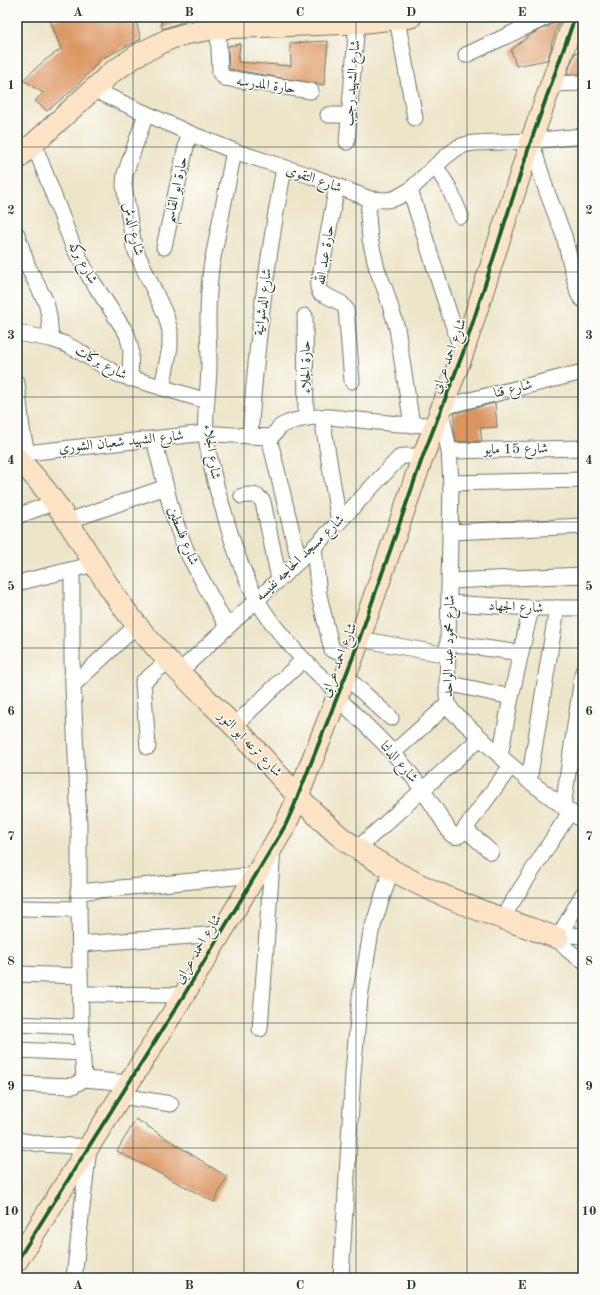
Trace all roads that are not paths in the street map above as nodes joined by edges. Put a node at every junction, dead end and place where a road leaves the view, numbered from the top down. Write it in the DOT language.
graph roads {
  1 [pos="547,17"];
  2 [pos="575,17"];
  3 [pos="404,18"];
  4 [pos="357,23"];
  5 [pos="218,28"];
  6 [pos="466,55"];
  7 [pos="583,83"];
  8 [pos="550,84"];
  9 [pos="92,89"];
  10 [pos="311,91"];
  11 [pos="146,114"];
  12 [pos="328,115"];
  13 [pos="349,115"];
  14 [pos="415,118"];
  15 [pos="189,133"];
  16 [pos="583,136"];
  17 [pos="531,141"];
  18 [pos="346,142"];
  19 [pos="34,144"];
  20 [pos="234,151"];
  21 [pos="17,160"];
  22 [pos="436,167"];
  23 [pos="284,168"];
  24 [pos="337,186"];
  25 [pos="410,190"];
  26 [pos="370,199"];
  27 [pos="461,216"];
  28 [pos="17,234"];
  29 [pos="164,247"];
  30 [pos="583,300"];
  31 [pos="305,316"];
  32 [pos="17,333"];
  33 [pos="51,339"];
  34 [pos="463,353"];
  35 [pos="583,372"];
  36 [pos="130,379"];
  37 [pos="352,381"];
  38 [pos="17,383"];
  39 [pos="162,388"];
  40 [pos="207,401"];
  41 [pos="439,414"];
  42 [pos="322,417"];
  43 [pos="306,418"];
  44 [pos="412,425"];
  45 [pos="206,433"];
  46 [pos="250,436"];
  47 [pos="269,437"];
  48 [pos="154,439"];
  49 [pos="583,448"];
  50 [pos="449,451"];
  51 [pos="20,455"];
  52 [pos="423,456"];
  53 [pos="583,480"];
  54 [pos="451,483"];
  55 [pos="166,487"];
  56 [pos="242,496"];
  57 [pos="56,502"];
  58 [pos="17,516"];
  59 [pos="68,521"];
  60 [pos="339,522"];
  61 [pos="583,526"];
  62 [pos="451,532"];
  63 [pos="314,547"];
  64 [pos="299,561"];
  65 [pos="95,564"];
  66 [pos="72,570"];
  67 [pos="583,575"];
  68 [pos="279,579"];
  69 [pos="450,581"];
  70 [pos="17,583"];
  71 [pos="257,599"];
  72 [pos="449,603"];
  73 [pos="531,608"];
  74 [pos="557,608"];
  75 [pos="583,608"];
  76 [pos="137,625"];
  77 [pos="227,627"];
  78 [pos="356,648"];
  79 [pos="448,649"];
  80 [pos="521,653"];
  81 [pos="303,660"];
  82 [pos="174,666"];
  83 [pos="583,671"];
  84 [pos="447,683"];
  85 [pos="73,685"];
  86 [pos="341,689"];
  87 [pos="511,697"];
  88 [pos="448,704"];
  89 [pos="391,718"];
  90 [pos="234,726"];
  91 [pos="480,738"];
  92 [pos="148,747"];
  93 [pos="393,752"];
  94 [pos="500,756"];
  95 [pos="511,766"];
  96 [pos="529,781"];
  97 [pos="422,790"];
  98 [pos="299,796"];
  99 [pos="566,810"];
  100 [pos="583,821"];
  101 [pos="458,832"];
  102 [pos="273,845"];
  103 [pos="357,849"];
  104 [pos="491,852"];
  105 [pos="391,870"];
  106 [pos="255,875"];
  107 [pos="78,892"];
  108 [pos="583,894"];
  109 [pos="17,908"];
  110 [pos="79,909"];
  111 [pos="502,918"];
  112 [pos="220,934"];
  113 [pos="583,936"];
  114 [pos="558,938"];
  115 [pos="80,944"];
  116 [pos="583,960"];
  117 [pos="17,974"];
  118 [pos="80,976"];
  119 [pos="81,994"];
  120 [pos="184,995"];
  121 [pos="17,1024"];
  122 [pos="82,1027"];
  123 [pos="260,1029"];
  124 [pos="17,1050"];
  125 [pos="82,1053"];
  126 [pos="84,1078"];
  127 [pos="17,1084"];
  128 [pos="125,1090"];
  129 [pos="171,1104"];
  130 [pos="17,1140"];
  131 [pos="89,1147"];
  132 [pos="17,1261"];
  133 [pos="76,1262"];
  134 [pos="74,1278"];
  135 [pos="86,1278"];
  136 [pos="341,1278"];
  1 -- 6 [label="street"];
  2 -- 8 [label="street, شارع احمد عرابى"];
  3 -- 4 [label="street"];
  3 -- 14 [label="street"];
  4 -- 5 [label="street"];
  4 -- 13 [label="street, شارع الشهيد رجب"];
  5 -- 9 [label="street"];
  5 -- 10 [label="street, حارة المدرسه"];
  7 -- 8 [label="street"];
  8 -- 17 [label="street, شارع احمد عرابى"];
  9 -- 11 [label="street, شارع التقوى"];
  9 -- 19 [label="street"];
  11 -- 15 [label="street, شارع التقوى"];
  11 -- 39 [label="street, شارع الدش"];
  12 -- 13 [label="street"];
  13 -- 18 [label="street, شارع الشهيد رجب"];
  15 -- 20 [label="street, شارع التقوى"];
  15 -- 29 [label="street, حارة ابو القاسم"];
  16 -- 17 [label="street, شارع التقوى"];
  17 -- 22 [label="street, شارع التقوى"];
  17 -- 30 [label="street"];
  17 -- 34 [label="street, شارع احمد عرابى"];
  19 -- 21 [label="street"];
  19 -- 36 [label="street, شارع بركه"];
  20 -- 23 [label="street, شارع التقوى"];
  20 -- 40 [label="street, شارع الجلاء"];
  22 -- 25 [label="street, شارع التقوى"];
  22 -- 27 [label="street"];
  23 -- 24 [label="street, شارع التقوى"];
  23 -- 46 [label="street, شارع الدشوانية"];
  24 -- 26 [label="street, شارع التقوى"];
  24 -- 37 [label="street, حارة عبد الله"];
  25 -- 26 [label="street, شارع التقوى"];
  25 -- 34 [label="street"];
  26 -- 44 [label="street"];
  28 -- 33 [label="street"];
  31 -- 43 [label="street, حارة الجلاء"];
  32 -- 33 [label="street, شارع بركات"];
  33 -- 36 [label="street, شارع بركات"];
  34 -- 41 [label="street, شارع احمد عرابى"];
  35 -- 41 [label="street, شارع قنا"];
  36 -- 39 [label="street, شارع بركات"];
  38 -- 51 [label="street"];
  39 -- 40 [label="street, شارع بركات"];
  40 -- 45 [label="street, شارع الجلاء"];
  41 -- 44 [label="street"];
  41 -- 50 [label="street, شارع محمود عبد الواحد"];
  41 -- 52 [label="street, شارع احمد عرابى"];
  42 -- 43 [label="street"];
  42 -- 44 [label="street"];
  42 -- 60 [label="street"];
  43 -- 47 [label="street"];
  45 -- 46 [label="street, شارع الشهيد شعبان الشوري"];
  45 -- 48 [label="street, شارع الشهيد شعبان الشوري"];
  45 -- 71 [label="street, شارع الجلاء"];
  46 -- 47 [label="street, شارع الشهيد شعبان الشوري"];
  47 -- 64 [label="street"];
  48 -- 51 [label="street, شارع الشهيد شعبان الشوري"];
  48 -- 55 [label="street, شارع فلسطين"];
  49 -- 50 [label="street, شارع 15 مايو"];
  50 -- 54 [label="street, شارع محمود عبد الواحد"];
  51 -- 57 [label="street, شارع ترعه ابو النور"];
  52 -- 60 [label="street, شارع مسجد الحاجه نفيسه"];
  52 -- 78 [label="street, شارع احمد عرابى"];
  53 -- 54 [label="street"];
  54 -- 62 [label="street, شارع محمود عبد الواحد"];
  55 -- 59 [label="street"];
  55 -- 77 [label="street, شارع فلسطين"];
  56 -- 68 [label="street"];
  57 -- 58 [label="street"];
  57 -- 59 [label="street, شارع ترعه ابو النور"];
  59 -- 65 [label="street, شارع ترعه ابو النور"];
  60 -- 63 [label="street, شارع مسجد الحاجه نفيسه"];
  61 -- 62 [label="street"];
  62 -- 69 [label="street, شارع محمود عبد الواحد"];
  63 -- 64 [label="street, شارع مسجد الحاجه نفيسه"];
  63 -- 78 [label="street"];
  64 -- 68 [label="street, شارع مسجد الحاجه نفيسه"];
  65 -- 66 [label="street"];
  65 -- 76 [label="street, شارع ترعه ابو النور"];
  66 -- 70 [label="street"];
  66 -- 85 [label="street"];
  67 -- 69 [label="street"];
  68 -- 71 [label="street, شارع مسجد الحاجه نفيسه"];
  69 -- 72 [label="street, شارع محمود عبد الواحد"];
  71 -- 77 [label="street, شارع مسجد الحاجه نفيسه"];
  71 -- 81 [label="street, شارع الجلاء"];
  72 -- 73 [label="street, شارع الجهاد"];
  72 -- 79 [label="street, شارع محمود عبد الواحد"];
  73 -- 74 [label="street, شارع الجهاد"];
  73 -- 80 [label="street"];
  74 -- 75 [label="street, شارع الجهاد"];
  74 -- 96 [label="street"];
  76 -- 82 [label="street, شارع ترعه ابو النور"];
  76 -- 85 [label="street"];
  77 -- 82 [label="street, شارع مسجد الحاجه نفيسه"];
  78 -- 79 [label="street"];
  78 -- 86 [label="street, شارع احمد عرابى"];
  79 -- 80 [label="street"];
  79 -- 84 [label="street, شارع محمود عبد الواحد"];
  80 -- 87 [label="street"];
  81 -- 86 [label="street, شارع الجلاء"];
  81 -- 90 [label="street"];
  82 -- 90 [label="street, شارع ترعه ابو النور"];
  82 -- 92 [label="street, شارع مسجد الحاجه نفيسه"];
  83 -- 99 [label="street"];
  84 -- 87 [label="street"];
  84 -- 88 [label="street, شارع محمود عبد الواحد"];
  85 -- 107 [label="street"];
  86 -- 89 [label="street"];
  86 -- 93 [label="street, شارع الدلتا"];
  86 -- 98 [label="street, شارع احمد عرابى"];
  87 -- 94 [label="street"];
  88 -- 91 [label="street, شارع محمود عبد الواحد"];
  88 -- 93 [label="street"];
  90 -- 98 [label="street, شارع ترعه ابو النور"];
  91 -- 94 [label="street, شارع محمود عبد الواحد"];
  91 -- 97 [label="street"];
  93 -- 97 [label="street, شارع الدلتا"];
  94 -- 95 [label="street, شارع محمود عبد الواحد"];
  95 -- 96 [label="street, شارع محمود عبد الواحد"];
  95 -- 101 [label="street"];
  96 -- 99 [label="street, شارع محمود عبد الواحد"];
  97 -- 101 [label="street, شارع الدلتا"];
  97 -- 103 [label="street"];
  98 -- 102 [label="street, شارع احمد عرابى"];
  98 -- 103 [label="street, شارع ترعه ابو النور"];
  99 -- 100 [label="street, شارع محمود عبد الواحد"];
  99 -- 111 [label="street"];
  101 -- 104 [label="street, شارع الدلتا"];
  102 -- 106 [label="street, شارع احمد عرابى"];
  102 -- 123 [label="street"];
  103 -- 105 [label="street, شارع ترعه ابو النور"];
  105 -- 111 [label="street, شارع ترعه ابو النور"];
  105 -- 136 [label="street"];
  106 -- 107 [label="street"];
  106 -- 112 [label="street, شارع احمد عرابى"];
  107 -- 110 [label="street"];
  108 -- 114 [label="street"];
  109 -- 110 [label="street"];
  110 -- 115 [label="street"];
  111 -- 114 [label="street, شارع ترعه ابو النور"];
  112 -- 115 [label="street"];
  112 -- 120 [label="street, شارع احمد عرابى"];
  113 -- 114 [label="street, شارع ترعه ابو النور"];
  114 -- 116 [label="street, شارع ترعه ابو النور"];
  115 -- 118 [label="street"];
  117 -- 118 [label="street"];
  118 -- 119 [label="street"];
  119 -- 120 [label="street"];
  119 -- 122 [label="street"];
  120 -- 128 [label="street, شارع احمد عرابى"];
  121 -- 122 [label="street"];
  122 -- 125 [label="street"];
  124 -- 125 [label="street"];
  125 -- 126 [label="street"];
  126 -- 127 [label="street"];
  126 -- 128 [label="street"];
  128 -- 129 [label="street"];
  128 -- 131 [label="street, شارع احمد عرابى"];
  130 -- 131 [label="street"];
  131 -- 132 [label="street, شارع احمد عرابى"];
  131 -- 133 [label="street"];
  133 -- 134 [label="street"];
  133 -- 135 [label="street"];
}
